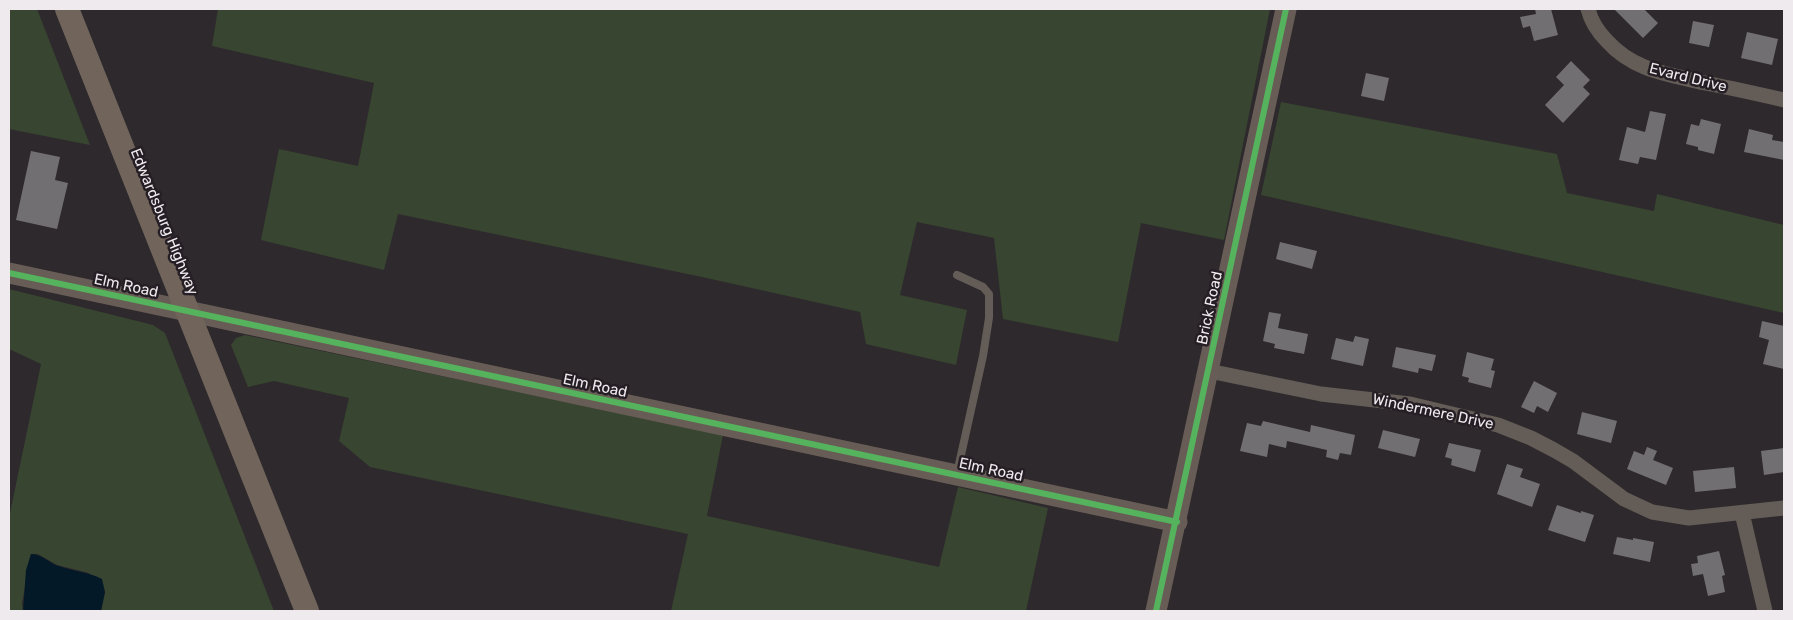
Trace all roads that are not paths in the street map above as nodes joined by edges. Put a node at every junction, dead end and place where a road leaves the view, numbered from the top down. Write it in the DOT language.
graph roads {
  1 [pos="67,9"];
  2 [pos="1286,9"];
  3 [pos="1588,9"];
  4 [pos="1784,100"];
  5 [pos="9,273"];
  6 [pos="957,275"];
  7 [pos="186,312"];
  8 [pos="1209,372"];
  9 [pos="956,475"];
  10 [pos="1784,508"];
  11 [pos="1742,513"];
  12 [pos="1177,522"];
  13 [pos="307,611"];
  14 [pos="1156,611"];
  15 [pos="1765,611"];
  1 -- 7 [label="main road, Edwardsburg Highway"];
  2 -- 8 [label="street, Brick Road"];
  3 -- 4 [label="street, Evard Drive"];
  5 -- 7 [label="street, Elm Road"];
  6 -- 9 [label="lane"];
  7 -- 9 [label="street, Elm Road"];
  7 -- 13 [label="main road, Edwardsburg Highway"];
  8 -- 11 [label="street, Windermere Drive"];
  8 -- 12 [label="street, Brick Road"];
  9 -- 12 [label="street, Elm Road"];
  10 -- 11 [label="street, Windermere Drive"];
  11 -- 15 [label="street"];
  12 -- 14 [label="street, Brick Road"];
}
